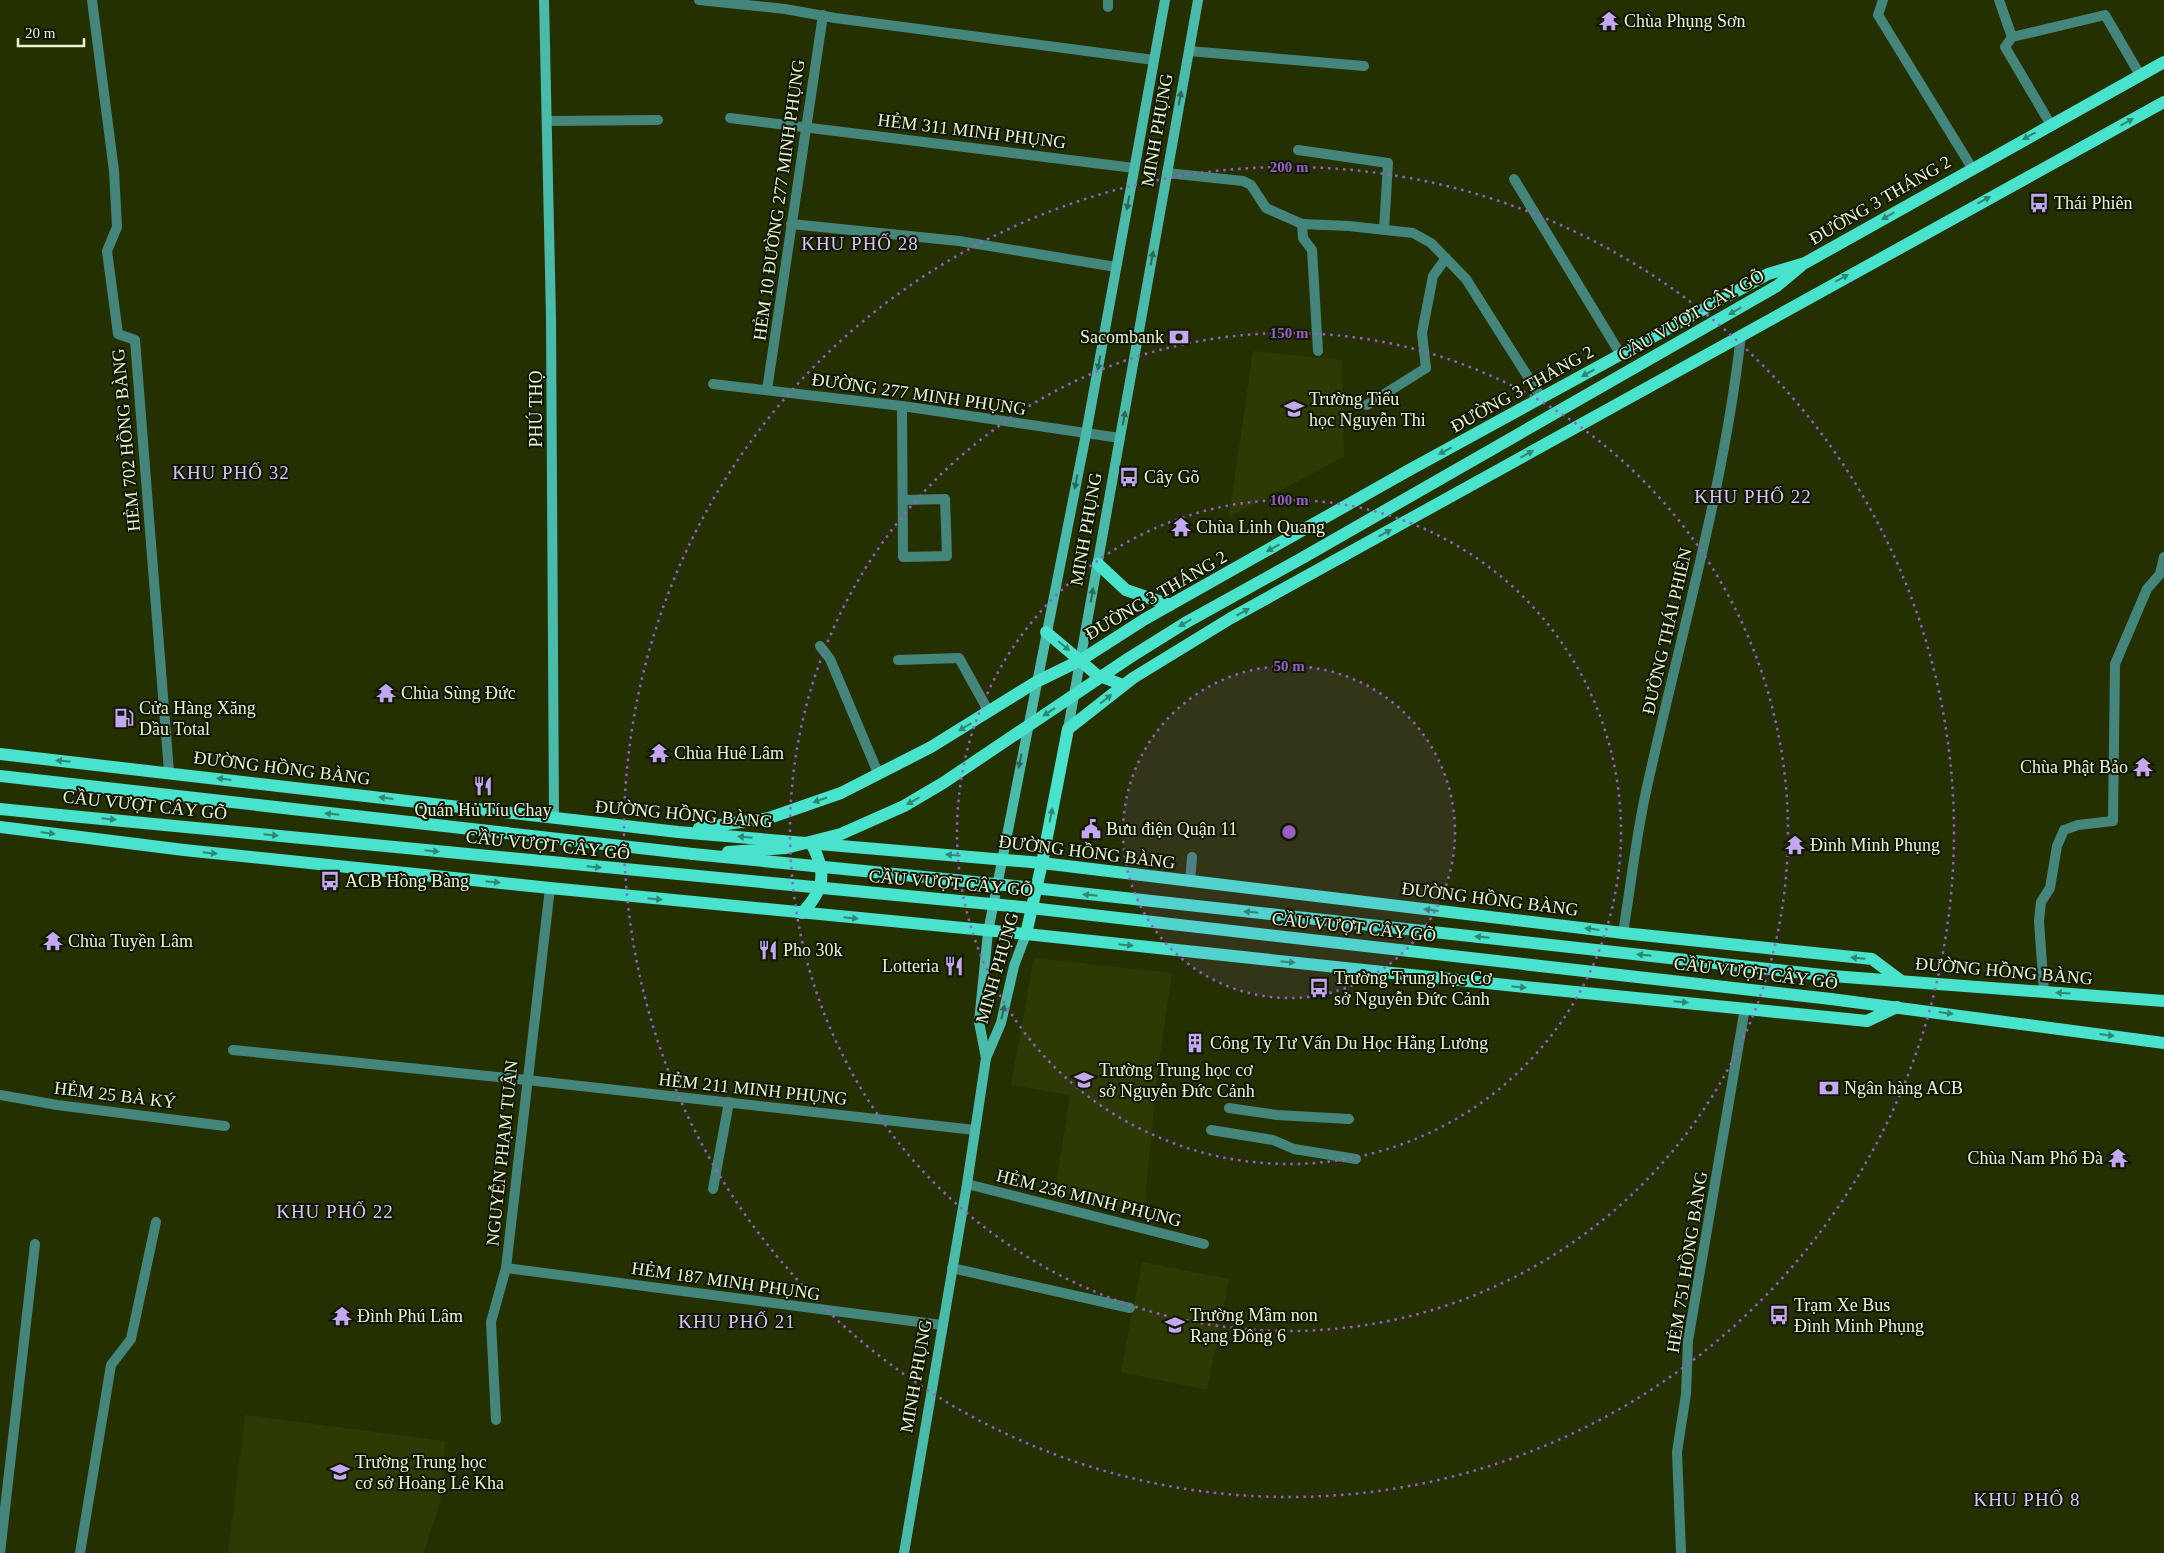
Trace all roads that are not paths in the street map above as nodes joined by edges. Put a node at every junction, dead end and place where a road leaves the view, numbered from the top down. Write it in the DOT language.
graph roads {
  1 [pos="92,0"];
  2 [pos="544,0"];
  3 [pos="699,0"];
  4 [pos="1165,0"];
  5 [pos="1198,0"];
  6 [pos="1883,0"];
  7 [pos="1999,0"];
  8 [pos="823,15"];
  9 [pos="2012,37"];
  10 [pos="1188,51"];
  11 [pos="1154,60"];
  12 [pos="2164,62"];
  13 [pos="1364,66"];
  14 [pos="2140,75"];
  15 [pos="2164,102"];
  16 [pos="730,118"];
  17 [pos="658,120"];
  18 [pos="548,121"];
  19 [pos="2050,124"];
  20 [pos="806,126"];
  21 [pos="1298,150"];
  22 [pos="1134,168"];
  23 [pos="1972,168"];
  24 [pos="1167,173"];
  25 [pos="1514,179"];
  26 [pos="791,224"];
  27 [pos="1302,224"];
  28 [pos="1384,230"];
  29 [pos="1446,258"];
  30 [pos="1805,263"];
  31 [pos="1116,267"];
  32 [pos="1741,335"];
  33 [pos="1318,351"];
  34 [pos="1621,355"];
  35 [pos="713,384"];
  36 [pos="767,390"];
  37 [pos="1542,399"];
  38 [pos="1367,405"];
  39 [pos="902,406"];
  40 [pos="1086,434"];
  41 [pos="1120,438"];
  42 [pos="903,500"];
  43 [pos="2164,557"];
  44 [pos="1098,564"];
  45 [pos="2162,578"];
  46 [pos="1170,606"];
  47 [pos="1046,632"];
  48 [pos="820,646"];
  49 [pos="898,660"];
  50 [pos="1081,660"];
  51 [pos="1036,682"];
  52 [pos="1123,685"];
  53 [pos="989,712"];
  54 [pos="1068,729"];
  55 [pos="0,754"];
  56 [pos="169,772"];
  57 [pos="878,774"];
  58 [pos="0,776"];
  59 [pos="0,809"];
  60 [pos="554,818"];
  61 [pos="0,827"];
  62 [pos="678,832"];
  63 [pos="811,843"];
  64 [pos="693,854"];
  65 [pos="1192,857"];
  66 [pos="1001,859"];
  67 [pos="1042,863"];
  68 [pos="1190,882"];
  69 [pos="550,888"];
  70 [pos="802,913"];
  71 [pos="988,932"];
  72 [pos="1623,933"];
  73 [pos="1026,934"];
  74 [pos="1900,980"];
  75 [pos="2044,992"];
  76 [pos="2164,1001"];
  77 [pos="1898,1007"];
  78 [pos="1745,1008"];
  79 [pos="2164,1043"];
  80 [pos="233,1050"];
  81 [pos="986,1058"];
  82 [pos="527,1080"];
  83 [pos="0,1095"];
  84 [pos="729,1102"];
  85 [pos="1228,1108"];
  86 [pos="1349,1119"];
  87 [pos="225,1126"];
  88 [pos="975,1130"];
  89 [pos="1211,1130"];
  90 [pos="1356,1159"];
  91 [pos="967,1184"];
  92 [pos="713,1189"];
  93 [pos="156,1222"];
  94 [pos="35,1244"];
  95 [pos="1204,1244"];
  96 [pos="506,1268"];
  97 [pos="952,1268"];
  98 [pos="1130,1308"];
  99 [pos="942,1325"];
  100 [pos="496,1420"];
  101 [pos="0,1553"];
  102 [pos="80,1553"];
  103 [pos="904,1553"];
  104 [pos="1681,1553"];
  1 -- 56 [label="street, HẺM 702 HỒNG BÀNG"];
  2 -- 18 [label="main road, PHÚ THỌ"];
  3 -- 8 [label="street"];
  4 -- 11 [label="main road, MINH PHỤNG"];
  5 -- 10 [label="main road, MINH PHỤNG"];
  6 -- 23 [label="street"];
  7 -- 9 [label="street"];
  8 -- 11 [label="street"];
  8 -- 20 [label="street, HẺM 10 ĐƯỜNG 277 MINH PHỤNG"];
  9 -- 14 [label="street"];
  9 -- 19 [label="street"];
  10 -- 13 [label="street"];
  24 -- 10 [label="main road, MINH PHỤNG, one-way"];
  11 -- 22 [label="main road, MINH PHỤNG"];
  12 -- 14 [label="main road, ĐƯỜNG 3 THÁNG 2"];
  14 -- 19 [label="main road, ĐƯỜNG 3 THÁNG 2"];
  32 -- 15 [label="main road, one-way"];
  16 -- 20 [label="street, HẺM 311 MINH PHỤNG"];
  17 -- 18 [label="street"];
  18 -- 60 [label="main road, PHÚ THỌ"];
  19 -- 23 [label="main road, ĐƯỜNG 3 THÁNG 2, one-way"];
  20 -- 22 [label="street, HẺM 311 MINH PHỤNG"];
  20 -- 26 [label="street, HẺM 10 ĐƯỜNG 277 MINH PHỤNG"];
  21 -- 28 [label="street"];
  22 -- 31 [label="main road, MINH PHỤNG, one-way"];
  23 -- 30 [label="main road, ĐƯỜNG 3 THÁNG 2, one-way"];
  24 -- 27 [label="street"];
  41 -- 24 [label="main road, MINH PHỤNG, one-way"];
  25 -- 34 [label="street"];
  26 -- 31 [label="street"];
  26 -- 36 [label="street, HẺM 10 ĐƯỜNG 277 MINH PHỤNG"];
  27 -- 28 [label="street"];
  27 -- 33 [label="street"];
  28 -- 29 [label="street"];
  29 -- 37 [label="street"];
  29 -- 38 [label="street"];
  30 -- 34 [label="main road, ĐƯỜNG 3 THÁNG 2"];
  30 -- 64 [label="main road, CẦU VƯỢT CÂY GÕ, one-way, bridge"];
  31 -- 40 [label="main road, MINH PHỤNG, one-way"];
  52 -- 32 [label="main road, one-way"];
  32 -- 72 [label="street, ĐƯỜNG THÁI PHIÊN"];
  34 -- 37 [label="main road, ĐƯỜNG 3 THÁNG 2, one-way"];
  35 -- 36 [label="street, ĐƯỜNG 277 MINH PHỤNG"];
  36 -- 39 [label="street, ĐƯỜNG 277 MINH PHỤNG"];
  37 -- 46 [label="main road, ĐƯỜNG 3 THÁNG 2, one-way"];
  39 -- 40 [label="street, ĐƯỜNG 277 MINH PHỤNG"];
  39 -- 42 [label="street"];
  40 -- 41 [label="street, ĐƯỜNG 277 MINH PHỤNG"];
  40 -- 47 [label="main road, MINH PHỤNG, one-way"];
  41 -- 44 [label="main road, MINH PHỤNG"];
  42 -- 42 [label="street"];
  43 -- 45 [label="street"];
  44 -- 46 [label="main road"];
  50 -- 44 [label="main road, MINH PHỤNG, one-way"];
  45 -- 75 [label="street"];
  46 -- 50 [label="main road, ĐƯỜNG 3 THÁNG 2"];
  47 -- 50 [label="main road, one-way"];
  47 -- 51 [label="main road, MINH PHỤNG"];
  48 -- 57 [label="street"];
  49 -- 53 [label="street"];
  50 -- 51 [label="main road, ĐƯỜNG 3 THÁNG 2"];
  50 -- 52 [label="main road"];
  50 -- 54 [label="main road, MINH PHỤNG"];
  51 -- 53 [label="main road, ĐƯỜNG 3 THÁNG 2"];
  51 -- 66 [label="main road, MINH PHỤNG, one-way"];
  54 -- 52 [label="main road, one-way"];
  53 -- 57 [label="main road, ĐƯỜNG 3 THÁNG 2, one-way"];
  67 -- 54 [label="main road, MINH PHỤNG, one-way"];
  56 -- 55 [label="main road, ĐƯỜNG HỒNG BÀNG, one-way"];
  60 -- 56 [label="main road, ĐƯỜNG HỒNG BÀNG, one-way"];
  57 -- 62 [label="main road, ĐƯỜNG 3 THÁNG 2, one-way"];
  64 -- 58 [label="main road, CẦU VƯỢT CÂY GÕ, one-way"];
  59 -- 77 [label="main road, CẦU VƯỢT CÂY GÕ, one-way, bridge"];
  60 -- 62 [label="main road, ĐƯỜNG HỒNG BÀNG"];
  61 -- 69 [label="main road, one-way"];
  63 -- 62 [label="main road, ĐƯỜNG HỒNG BÀNG, one-way"];
  66 -- 63 [label="main road, ĐƯỜNG HỒNG BÀNG, one-way"];
  63 -- 70 [label="main road"];
  74 -- 64 [label="main road, CẦU VƯỢT CÂY GÕ, one-way, bridge"];
  65 -- 68 [label="street"];
  66 -- 67 [label="main road, ĐƯỜNG HỒNG BÀNG"];
  66 -- 71 [label="main road, MINH PHỤNG"];
  67 -- 68 [label="main road, ĐƯỜNG HỒNG BÀNG"];
  67 -- 73 [label="main road, MINH PHỤNG"];
  72 -- 68 [label="main road, ĐƯỜNG HỒNG BÀNG, one-way"];
  69 -- 70 [label="main road, one-way"];
  69 -- 82 [label="street, NGUYỄN PHẠM TUÂN"];
  70 -- 71 [label="main road, one-way"];
  71 -- 73 [label="main road"];
  71 -- 81 [label="main road, MINH PHỤNG"];
  74 -- 72 [label="main road, ĐƯỜNG HỒNG BÀNG, one-way"];
  73 -- 78 [label="main road, one-way"];
  81 -- 73 [label="main road, MINH PHỤNG, one-way"];
  74 -- 75 [label="main road, ĐƯỜNG HỒNG BÀNG"];
  76 -- 75 [label="main road, ĐƯỜNG HỒNG BÀNG, one-way"];
  77 -- 78 [label="main road"];
  77 -- 79 [label="main road, one-way"];
  78 -- 104 [label="street, HẺM 751 HỒNG BÀNG"];
  80 -- 82 [label="street, HẺM 211 MINH PHỤNG"];
  81 -- 88 [label="main road, MINH PHỤNG"];
  82 -- 84 [label="street, HẺM 211 MINH PHỤNG"];
  82 -- 96 [label="street, NGUYỄN PHẠM TUÂN"];
  83 -- 87 [label="street, HẺM 25 BÀ KÝ"];
  84 -- 88 [label="street, HẺM 211 MINH PHỤNG"];
  84 -- 92 [label="street"];
  85 -- 86 [label="street"];
  88 -- 91 [label="main road, MINH PHỤNG"];
  89 -- 90 [label="street"];
  91 -- 95 [label="street, HẺM 236 MINH PHỤNG"];
  91 -- 97 [label="main road, MINH PHỤNG"];
  93 -- 102 [label="street"];
  94 -- 101 [label="street"];
  96 -- 99 [label="street, HẺM 187 MINH PHỤNG"];
  96 -- 100 [label="street, NGUYỄN PHẠM TUÂN"];
  97 -- 98 [label="street"];
  97 -- 99 [label="main road, MINH PHỤNG"];
  99 -- 103 [label="main road, MINH PHỤNG"];
}
